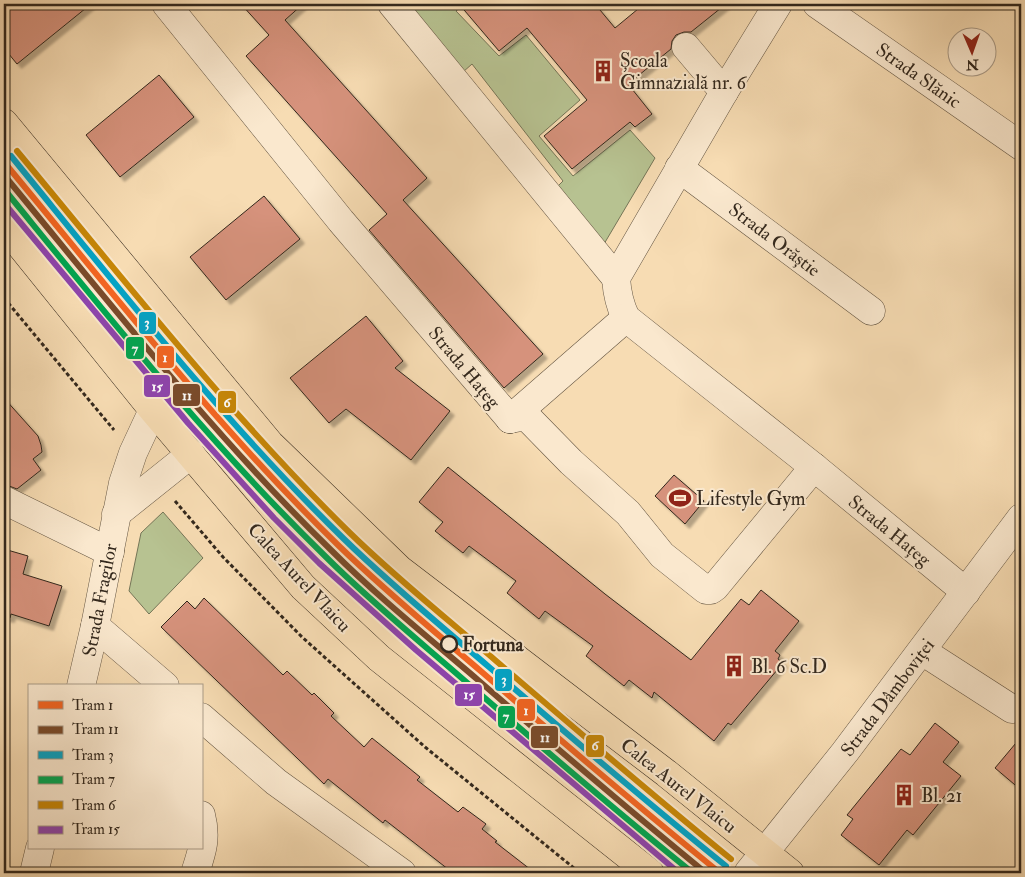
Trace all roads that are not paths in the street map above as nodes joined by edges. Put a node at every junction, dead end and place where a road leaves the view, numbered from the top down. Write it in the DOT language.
graph roads {
  1 [pos="166,4"];
  2 [pos="392,4"];
  3 [pos="778,4"];
  4 [pos="817,4"];
  5 [pos="686,47"];
  6 [pos="724,92"];
  7 [pos="4,123"];
  8 [pos="1021,146"];
  9 [pos="679,168"];
  10 [pos="4,225"];
  11 [pos="616,278"];
  12 [pos="871,310"];
  13 [pos="626,318"];
  14 [pos="153,410"];
  15 [pos="510,419"];
  16 [pos="190,454"];
  17 [pos="814,467"];
  18 [pos="4,500"];
  19 [pos="116,514"];
  20 [pos="1021,518"];
  21 [pos="110,552"];
  22 [pos="966,592"];
  23 [pos="95,626"];
  24 [pos="922,651"];
  25 [pos="81,684"];
  26 [pos="163,684"];
  27 [pos="1012,709"];
  28 [pos="202,718"];
  29 [pos="202,818"];
  30 [pos="40,850"];
  31 [pos="756,863"];
  32 [pos="34,873"];
  33 [pos="195,873"];
  34 [pos="402,873"];
  35 [pos="650,873"];
  36 [pos="790,873"];
  1 -- 15 [label="street, Strada Hațeg"];
  2 -- 11 [label="street"];
  3 -- 6 [label="street"];
  4 -- 8 [label="street, Strada Slănic"];
  5 -- 6 [label="street"];
  6 -- 9 [label="street"];
  7 -- 31 [label="main road, Calea Aurel Vlaicu"];
  9 -- 11 [label="street"];
  9 -- 12 [label="street, Strada Orăștie"];
  10 -- 14 [label="main road, Calea Aurel Vlaicu"];
  11 -- 13 [label="street"];
  13 -- 15 [label="street"];
  13 -- 17 [label="street, Strada Hațeg"];
  14 -- 16 [label="main road, Calea Aurel Vlaicu"];
  14 -- 19 [label="street, Strada Fragilor"];
  15 -- 17 [label="street, Strada Hațeg"];
  16 -- 19 [label="street"];
  16 -- 35 [label="main road, Calea Aurel Vlaicu"];
  17 -- 22 [label="street, Strada Hațeg"];
  18 -- 21 [label="street"];
  19 -- 21 [label="street, Strada Fragilor"];
  20 -- 22 [label="street, Strada Dâmboviței"];
  21 -- 23 [label="street, Strada Fragilor"];
  22 -- 24 [label="street, Strada Dâmboviței"];
  23 -- 25 [label="street, Strada Fragilor"];
  23 -- 26 [label="street"];
  24 -- 27 [label="street"];
  24 -- 31 [label="street, Strada Dâmboviței"];
  28 -- 34 [label="street"];
  29 -- 33 [label="street"];
  30 -- 32 [label="street"];
  31 -- 36 [label="main road, Calea Aurel Vlaicu"];
}
